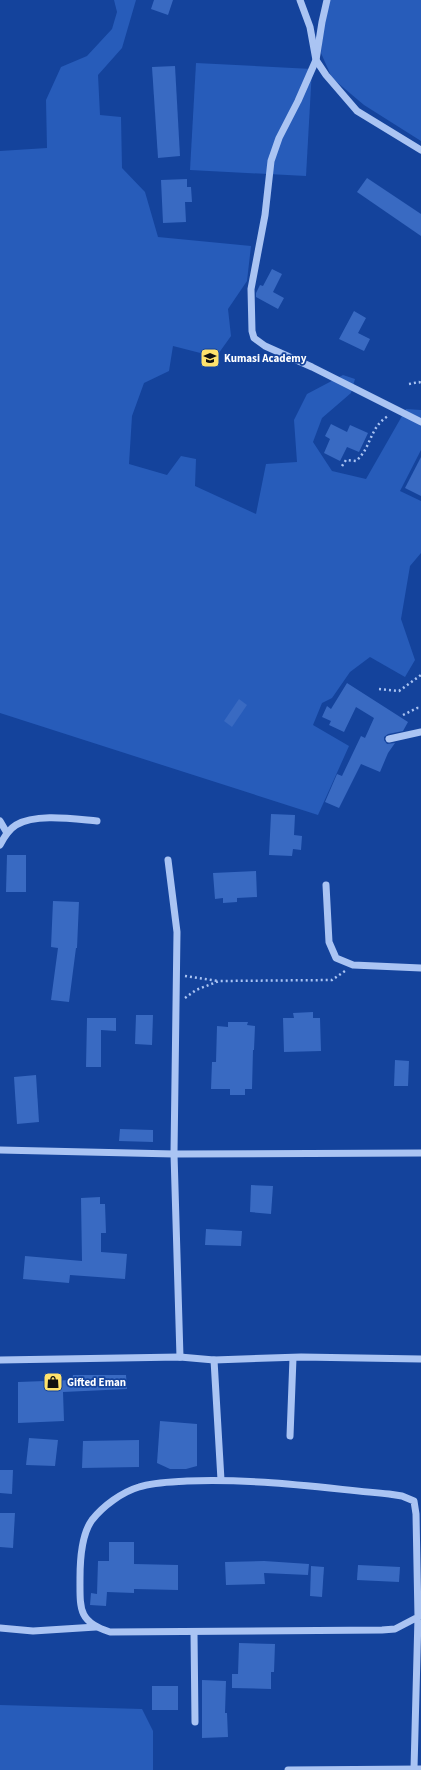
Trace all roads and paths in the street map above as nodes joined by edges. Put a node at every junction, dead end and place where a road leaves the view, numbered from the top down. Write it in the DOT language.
graph roads {
  1 [pos="300,0"];
  2 [pos="327,0"];
  3 [pos="316,60"];
  4 [pos="421,150"];
  5 [pos="421,383"];
  6 [pos="408,384"];
  7 [pos="397,410"];
  8 [pos="421,422"];
  9 [pos="342,466"];
  10 [pos="421,675"];
  11 [pos="380,689"];
  12 [pos="421,708"];
  13 [pos="403,715"];
  14 [pos="421,732"];
  15 [pos="389,739"];
  16 [pos="97,820"];
  17 [pos="0,821"];
  18 [pos="7,833"];
  19 [pos="0,845"];
  20 [pos="168,860"];
  21 [pos="326,884"];
  22 [pos="353,965"];
  23 [pos="421,968"];
  24 [pos="176,976"];
  25 [pos="219,981"];
  26 [pos="175,1004"];
  27 [pos="0,1150"];
  28 [pos="421,1153"];
  29 [pos="174,1154"];
  30 [pos="180,1357"];
  31 [pos="293,1358"];
  32 [pos="421,1359"];
  33 [pos="0,1360"];
  34 [pos="214,1360"];
  35 [pos="290,1436"];
  36 [pos="222,1480"];
  37 [pos="419,1616"];
  38 [pos="0,1628"];
  39 [pos="96,1628"];
  40 [pos="194,1632"];
  41 [pos="195,1722"];
  42 [pos="418,1769"];
  43 [pos="288,1770"];
  1 -- 3 [label="street"];
  2 -- 3 [label="street"];
  3 -- 4 [label="street"];
  3 -- 7 [label="street"];
  5 -- 6 [label="path"];
  7 -- 8 [label="street"];
  7 -- 9 [label="path"];
  10 -- 11 [label="path"];
  12 -- 13 [label="path"];
  14 -- 15 [label="street"];
  16 -- 18 [label="street"];
  17 -- 18 [label="street"];
  18 -- 19 [label="street"];
  20 -- 24 [label="street"];
  21 -- 22 [label="street"];
  22 -- 23 [label="street"];
  22 -- 25 [label="path"];
  24 -- 25 [label="path"];
  24 -- 26 [label="street"];
  25 -- 26 [label="path"];
  26 -- 29 [label="street"];
  27 -- 29 [label="street"];
  28 -- 29 [label="street"];
  29 -- 30 [label="street"];
  30 -- 33 [label="street"];
  30 -- 34 [label="street"];
  31 -- 32 [label="street"];
  31 -- 34 [label="street"];
  31 -- 35 [label="street"];
  34 -- 36 [label="street"];
  36 -- 37 [label="street"];
  36 -- 39 [label="street"];
  37 -- 40 [label="street"];
  37 -- 42 [label="street"];
  38 -- 39 [label="street"];
  39 -- 40 [label="street"];
  40 -- 41 [label="street"];
  42 -- 43 [label="street"];
}
